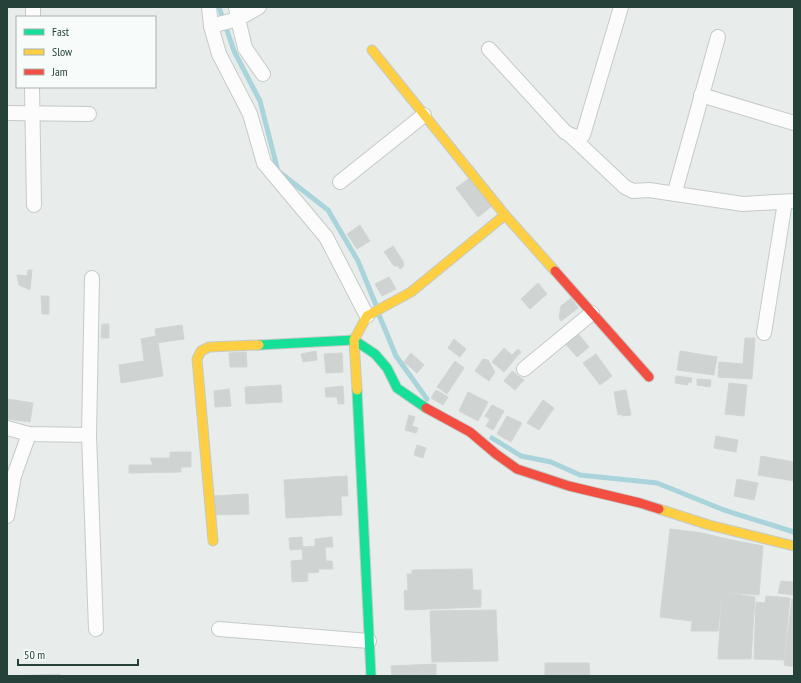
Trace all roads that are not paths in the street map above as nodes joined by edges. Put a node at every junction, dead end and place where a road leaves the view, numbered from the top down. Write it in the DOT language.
graph roads {
  1 [pos="209,7"];
  2 [pos="259,7"];
  3 [pos="621,7"];
  4 [pos="237,13"];
  5 [pos="211,26"];
  6 [pos="718,37"];
  7 [pos="489,48"];
  8 [pos="372,50"];
  9 [pos="263,74"];
  10 [pos="32,88"];
  11 [pos="701,95"];
  12 [pos="7,113"];
  13 [pos="32,113"];
  14 [pos="89,114"];
  15 [pos="424,115"];
  16 [pos="794,123"];
  17 [pos="571,136"];
  18 [pos="340,182"];
  19 [pos="676,188"];
  20 [pos="789,201"];
  21 [pos="34,205"];
  22 [pos="505,215"];
  23 [pos="92,278"];
  24 [pos="592,313"];
  25 [pos="367,316"];
  26 [pos="764,333"];
  27 [pos="354,340"];
  28 [pos="524,369"];
  29 [pos="649,377"];
  30 [pos="7,428"];
  31 [pos="29,434"];
  32 [pos="89,435"];
  33 [pos="7,516"];
  34 [pos="213,541"];
  35 [pos="794,546"];
  36 [pos="96,629"];
  37 [pos="219,630"];
  38 [pos="368,641"];
  39 [pos="370,676"];
  1 -- 5 [label="street"];
  2 -- 4 [label="street"];
  3 -- 17 [label="street"];
  4 -- 5 [label="street"];
  4 -- 9 [label="street"];
  5 -- 25 [label="street"];
  6 -- 11 [label="street"];
  7 -- 17 [label="street"];
  8 -- 15 [label="street"];
  10 -- 13 [label="street"];
  11 -- 16 [label="street"];
  11 -- 19 [label="street"];
  12 -- 13 [label="street"];
  13 -- 14 [label="street"];
  13 -- 21 [label="street"];
  15 -- 18 [label="street"];
  15 -- 22 [label="street"];
  17 -- 20 [label="street"];
  20 -- 26 [label="street"];
  22 -- 24 [label="street"];
  22 -- 25 [label="street"];
  23 -- 32 [label="street"];
  24 -- 28 [label="street"];
  24 -- 29 [label="street"];
  25 -- 27 [label="street"];
  27 -- 34 [label="street"];
  27 -- 35 [label="street"];
  27 -- 38 [label="street"];
  30 -- 31 [label="street"];
  31 -- 32 [label="street"];
  31 -- 33 [label="street"];
  32 -- 36 [label="street"];
  37 -- 38 [label="street"];
  38 -- 39 [label="street"];
}
